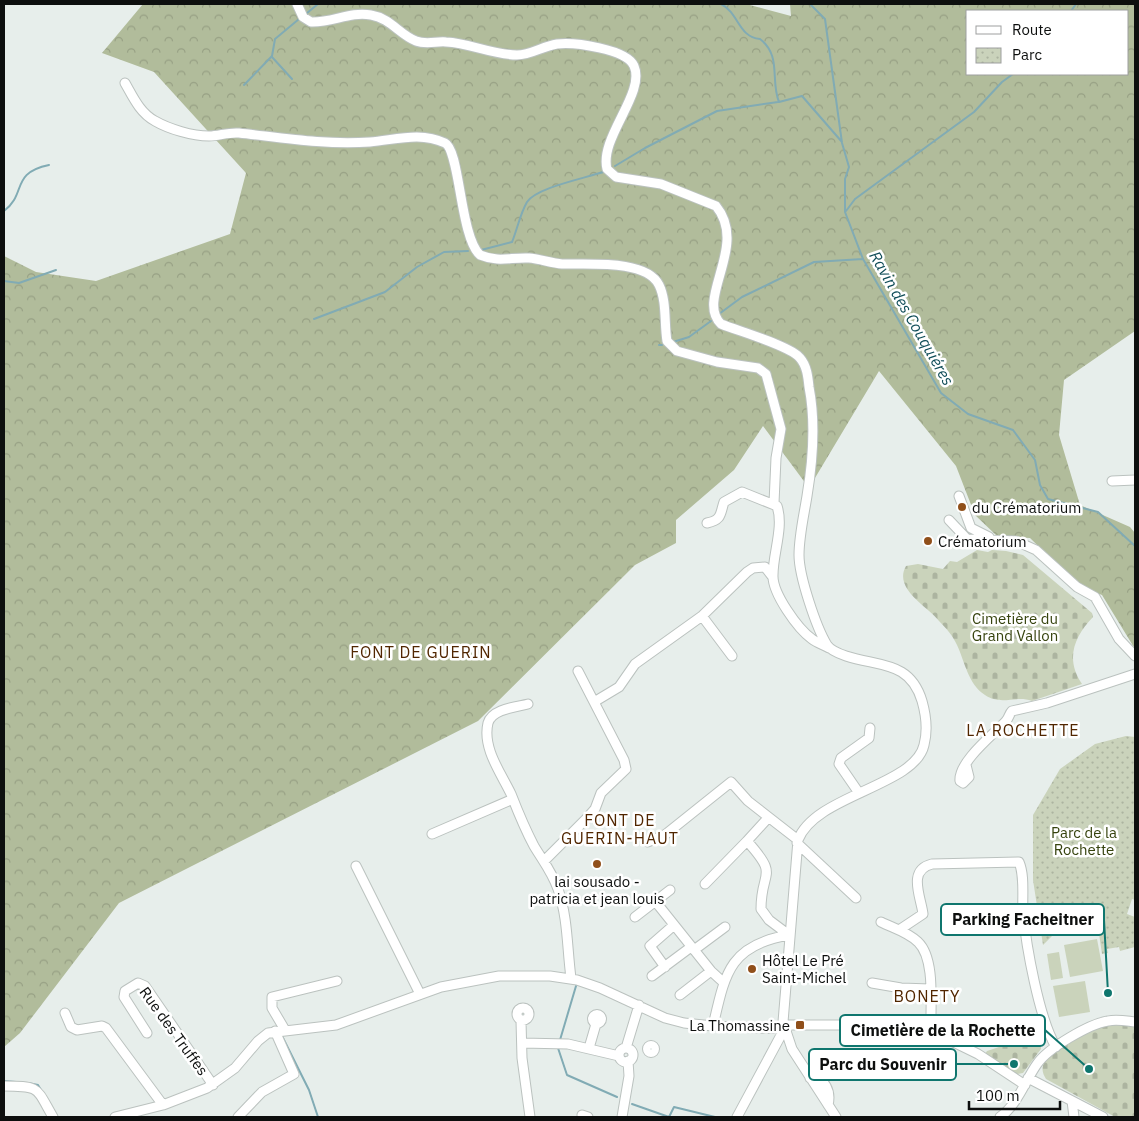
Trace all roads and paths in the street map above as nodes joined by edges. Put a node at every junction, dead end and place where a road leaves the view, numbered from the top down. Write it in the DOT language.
graph roads {
  1 [pos="297,4"];
  2 [pos="125,83"];
  3 [pos="1135,480"];
  4 [pos="1112,481"];
  5 [pos="959,496"];
  6 [pos="774,503"];
  7 [pos="949,520"];
  8 [pos="707,523"];
  9 [pos="993,539"];
  10 [pos="772,576"];
  11 [pos="702,616"];
  12 [pos="830,648"];
  13 [pos="732,656"];
  14 [pos="1135,656"];
  15 [pos="578,671"];
  16 [pos="1135,674"];
  17 [pos="594,702"];
  18 [pos="528,704"];
  19 [pos="870,728"];
  20 [pos="966,765"];
  21 [pos="859,793"];
  22 [pos="513,799"];
  23 [pos="768,818"];
  24 [pos="432,834"];
  25 [pos="747,841"];
  26 [pos="798,841"];
  27 [pos="648,842"];
  28 [pos="545,860"];
  29 [pos="356,866"];
  30 [pos="705,884"];
  31 [pos="670,890"];
  32 [pos="856,898"];
  33 [pos="656,901"];
  34 [pos="635,917"];
  35 [pos="881,922"];
  36 [pos="674,925"];
  37 [pos="725,927"];
  38 [pos="899,930"];
  39 [pos="783,934"];
  40 [pos="693,949"];
  41 [pos="665,967"];
  42 [pos="711,971"];
  43 [pos="652,976"];
  44 [pos="571,978"];
  45 [pos="337,981"];
  46 [pos="723,982"];
  47 [pos="872,983"];
  48 [pos="930,989"];
  49 [pos="420,994"];
  50 [pos="680,995"];
  51 [pos="639,1005"];
  52 [pos="65,1013"];
  53 [pos="521,1020"];
  54 [pos="1135,1022"];
  55 [pos="596,1024"];
  56 [pos="713,1026"];
  57 [pos="785,1028"];
  58 [pos="285,1030"];
  59 [pos="275,1031"];
  60 [pos="931,1032"];
  61 [pos="147,1034"];
  62 [pos="522,1043"];
  63 [pos="1056,1047"];
  64 [pos="589,1048"];
  65 [pos="626,1048"];
  66 [pos="649,1052"];
  67 [pos="619,1056"];
  68 [pos="631,1058"];
  69 [pos="1026,1081"];
  70 [pos="214,1084"];
  71 [pos="4,1086"];
  72 [pos="1072,1101"];
  73 [pos="163,1105"];
  74 [pos="53,1117"];
  75 [pos="116,1117"];
  76 [pos="238,1117"];
  77 [pos="530,1117"];
  78 [pos="622,1117"];
  79 [pos="738,1117"];
  80 [pos="836,1117"];
  81 [pos="1000,1117"];
  82 [pos="1074,1117"];
  83 [pos="1103,1117"];
  1 -- 12 [label="street"];
  2 -- 6 [label="street"];
  3 -- 4 [label="street"];
  5 -- 9 [label="street"];
  6 -- 8 [label="street"];
  6 -- 10 [label="street"];
  7 -- 9 [label="street"];
  9 -- 14 [label="street"];
  10 -- 11 [label="street"];
  10 -- 12 [label="street"];
  11 -- 13 [label="street"];
  11 -- 17 [label="street"];
  12 -- 21 [label="street"];
  15 -- 17 [label="street"];
  16 -- 20 [label="street"];
  17 -- 28 [label="street"];
  18 -- 22 [label="street"];
  19 -- 21 [label="street"];
  21 -- 26 [label="street"];
  22 -- 24 [label="street"];
  22 -- 28 [label="street"];
  23 -- 25 [label="street"];
  23 -- 26 [label="street"];
  23 -- 27 [label="street"];
  25 -- 30 [label="street"];
  25 -- 39 [label="street"];
  26 -- 32 [label="street"];
  26 -- 39 [label="street"];
  28 -- 44 [label="street"];
  29 -- 49 [label="street"];
  31 -- 33 [label="street"];
  33 -- 34 [label="street"];
  33 -- 36 [label="street"];
  35 -- 38 [label="street"];
  36 -- 40 [label="street"];
  36 -- 41 [label="street"];
  37 -- 40 [label="street"];
  38 -- 48 [label="street"];
  38 -- 63 [label="street"];
  39 -- 46 [label="street"];
  39 -- 57 [label="street"];
  40 -- 41 [label="street"];
  40 -- 42 [label="street"];
  41 -- 43 [label="street"];
  42 -- 46 [label="street"];
  42 -- 50 [label="street"];
  44 -- 49 [label="street"];
  44 -- 51 [label="street"];
  45 -- 58 [label="street"];
  46 -- 56 [label="street"];
  47 -- 48 [label="street"];
  48 -- 60 [label="street"];
  49 -- 58 [label="street"];
  51 -- 56 [label="street"];
  51 -- 65 [label="street"];
  52 -- 73 [label="street"];
  53 -- 62 [label="street"];
  54 -- 63 [label="street"];
  55 -- 64 [label="street"];
  56 -- 57 [label="street"];
  57 -- 60 [label="street"];
  57 -- 79 [label="street"];
  57 -- 80 [label="street"];
  58 -- 59 [label="street"];
  59 -- 70 [label="street"];
  59 -- 76 [label="street"];
  60 -- 69 [label="street"];
  61 -- 70 [label="street, Rue des Truffes"];
  62 -- 64 [label="street"];
  62 -- 77 [label="street"];
  63 -- 69 [label="street"];
  64 -- 67 [label="street"];
  65 -- 67 [label="street"];
  65 -- 68 [label="street"];
  66 -- 68 [label="street"];
  67 -- 68 [label="street"];
  68 -- 78 [label="street"];
  69 -- 72 [label="street"];
  69 -- 81 [label="street"];
  70 -- 73 [label="street"];
  71 -- 74 [label="street"];
  72 -- 82 [label="street"];
  72 -- 83 [label="street"];
  73 -- 75 [label="street"];
}
